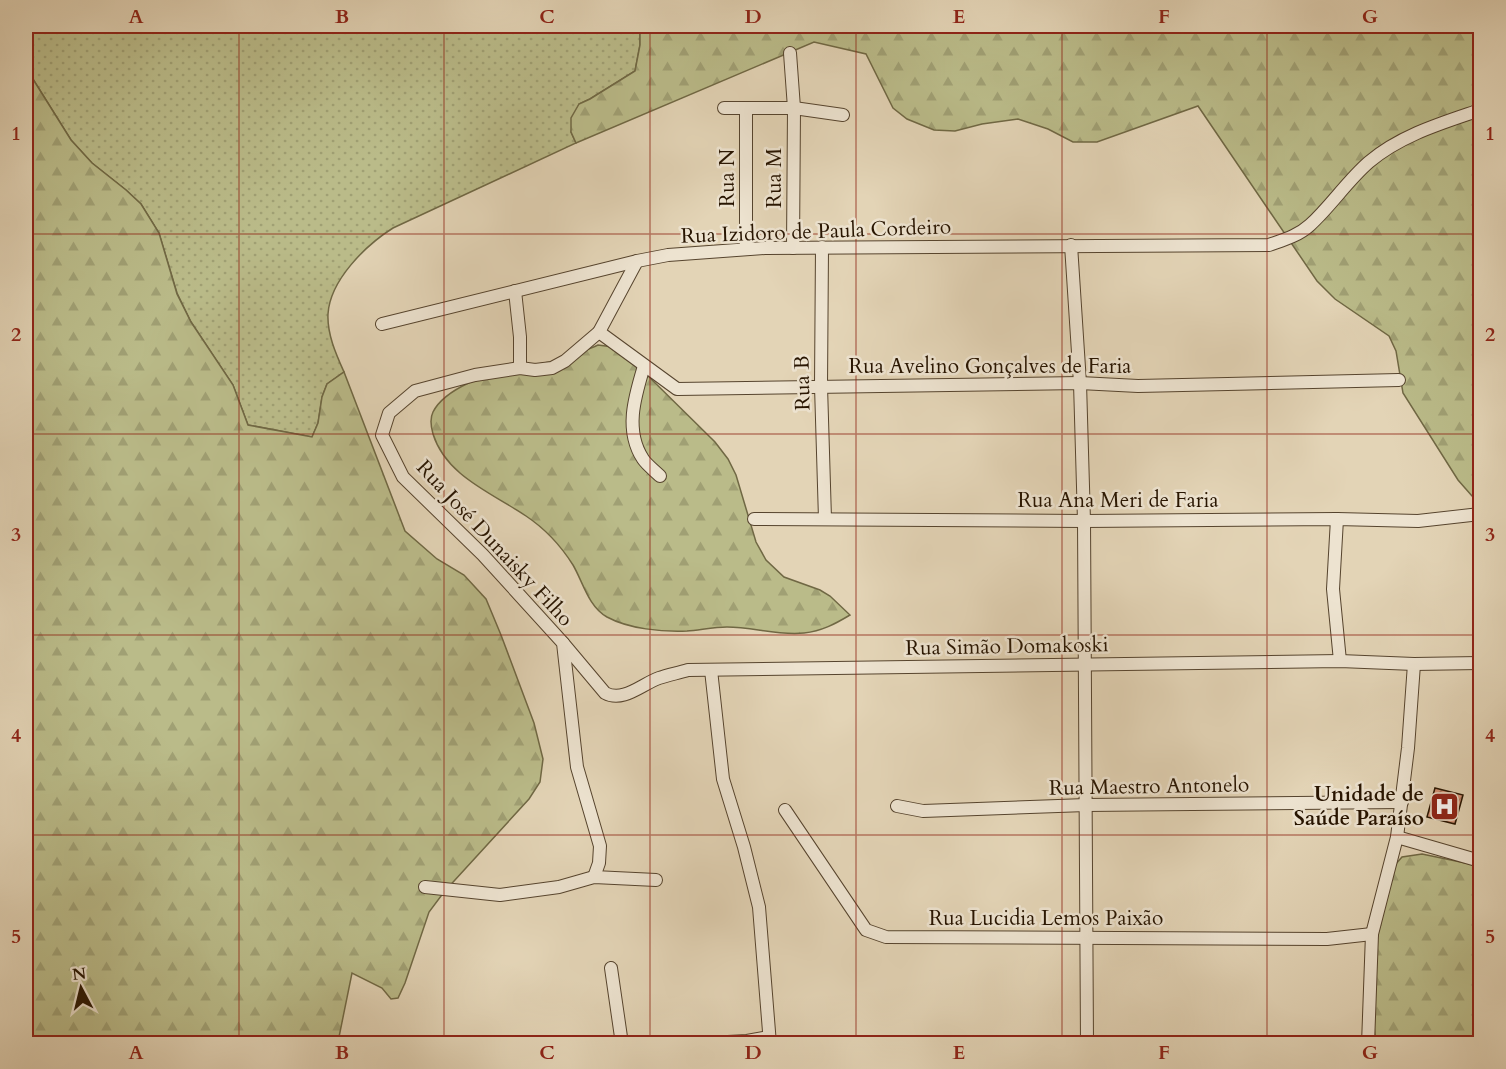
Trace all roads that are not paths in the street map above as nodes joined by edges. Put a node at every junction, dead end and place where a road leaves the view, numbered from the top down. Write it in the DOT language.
graph roads {
  1 [pos="790,53"];
  2 [pos="724,108"];
  3 [pos="746,108"];
  4 [pos="794,108"];
  5 [pos="1480,110"];
  6 [pos="843,115"];
  7 [pos="1071,245"];
  8 [pos="822,247"];
  9 [pos="793,248"];
  10 [pos="747,249"];
  11 [pos="637,261"];
  12 [pos="515,291"];
  13 [pos="382,324"];
  14 [pos="599,332"];
  15 [pos="644,366"];
  16 [pos="520,368"];
  17 [pos="1400,380"];
  18 [pos="1080,383"];
  19 [pos="821,386"];
  20 [pos="660,476"];
  21 [pos="1480,514"];
  22 [pos="754,519"];
  23 [pos="825,519"];
  24 [pos="1337,519"];
  25 [pos="1084,521"];
  26 [pos="563,643"];
  27 [pos="1340,661"];
  28 [pos="1480,663"];
  29 [pos="1414,664"];
  30 [pos="1085,665"];
  31 [pos="711,670"];
  32 [pos="1402,802"];
  33 [pos="1086,805"];
  34 [pos="897,806"];
  35 [pos="785,810"];
  36 [pos="1397,837"];
  37 [pos="1480,861"];
  38 [pos="594,877"];
  39 [pos="657,880"];
  40 [pos="424,887"];
  41 [pos="1372,933"];
  42 [pos="1088,938"];
  43 [pos="611,968"];
  44 [pos="769,1041"];
  45 [pos="622,1044"];
  46 [pos="689,1044"];
  47 [pos="1087,1044"];
  48 [pos="1368,1044"];
  1 -- 4 [label="street, Rua M"];
  2 -- 3 [label="street"];
  3 -- 4 [label="street"];
  3 -- 10 [label="street, Rua N"];
  4 -- 6 [label="street"];
  4 -- 9 [label="street, Rua M"];
  5 -- 7 [label="street, Rua Izidoro de Paula Cordeiro"];
  7 -- 8 [label="street, Rua Izidoro de Paula Cordeiro"];
  7 -- 18 [label="street"];
  8 -- 9 [label="street, Rua Izidoro de Paula Cordeiro"];
  8 -- 19 [label="street, Rua B"];
  9 -- 10 [label="street, Rua Izidoro de Paula Cordeiro"];
  10 -- 11 [label="street, Rua Izidoro de Paula Cordeiro"];
  11 -- 12 [label="street, Rua Izidoro de Paula Cordeiro"];
  11 -- 14 [label="street"];
  12 -- 13 [label="street, Rua Izidoro de Paula Cordeiro"];
  12 -- 16 [label="street"];
  14 -- 15 [label="street, Rua Avelino Gonçalves de Faria"];
  14 -- 16 [label="street, Rua José Dunaisky Filho"];
  15 -- 19 [label="street, Rua Avelino Gonçalves de Faria"];
  15 -- 20 [label="street"];
  16 -- 26 [label="street, Rua José Dunaisky Filho"];
  17 -- 18 [label="street, Rua Avelino Gonçalves de Faria"];
  18 -- 19 [label="street, Rua Avelino Gonçalves de Faria"];
  18 -- 25 [label="street"];
  19 -- 23 [label="street, Rua B"];
  21 -- 24 [label="street, Rua Ana Meri de Faria"];
  22 -- 23 [label="street, Rua Ana Meri de Faria"];
  23 -- 25 [label="street, Rua Ana Meri de Faria"];
  24 -- 25 [label="street, Rua Ana Meri de Faria"];
  24 -- 27 [label="street"];
  25 -- 30 [label="street"];
  26 -- 31 [label="street, Rua Simão Domakoski"];
  26 -- 38 [label="street, Rua José Dunaisky Filho"];
  27 -- 29 [label="street, Rua Simão Domakoski"];
  27 -- 30 [label="street, Rua Simão Domakoski"];
  28 -- 29 [label="street, Rua Simão Domakoski"];
  29 -- 32 [label="street"];
  30 -- 31 [label="street, Rua Simão Domakoski"];
  30 -- 33 [label="street"];
  31 -- 44 [label="street"];
  32 -- 33 [label="street, Rua Maestro Antonelo"];
  32 -- 36 [label="street"];
  33 -- 34 [label="street, Rua Maestro Antonelo"];
  33 -- 42 [label="street"];
  35 -- 42 [label="street, Rua Lucidia Lemos Paixão"];
  36 -- 37 [label="street"];
  36 -- 41 [label="street"];
  38 -- 39 [label="street"];
  38 -- 40 [label="street"];
  41 -- 42 [label="street, Rua Lucidia Lemos Paixão"];
  41 -- 48 [label="street"];
  42 -- 47 [label="street"];
  43 -- 45 [label="street"];
  44 -- 46 [label="street"];
}
